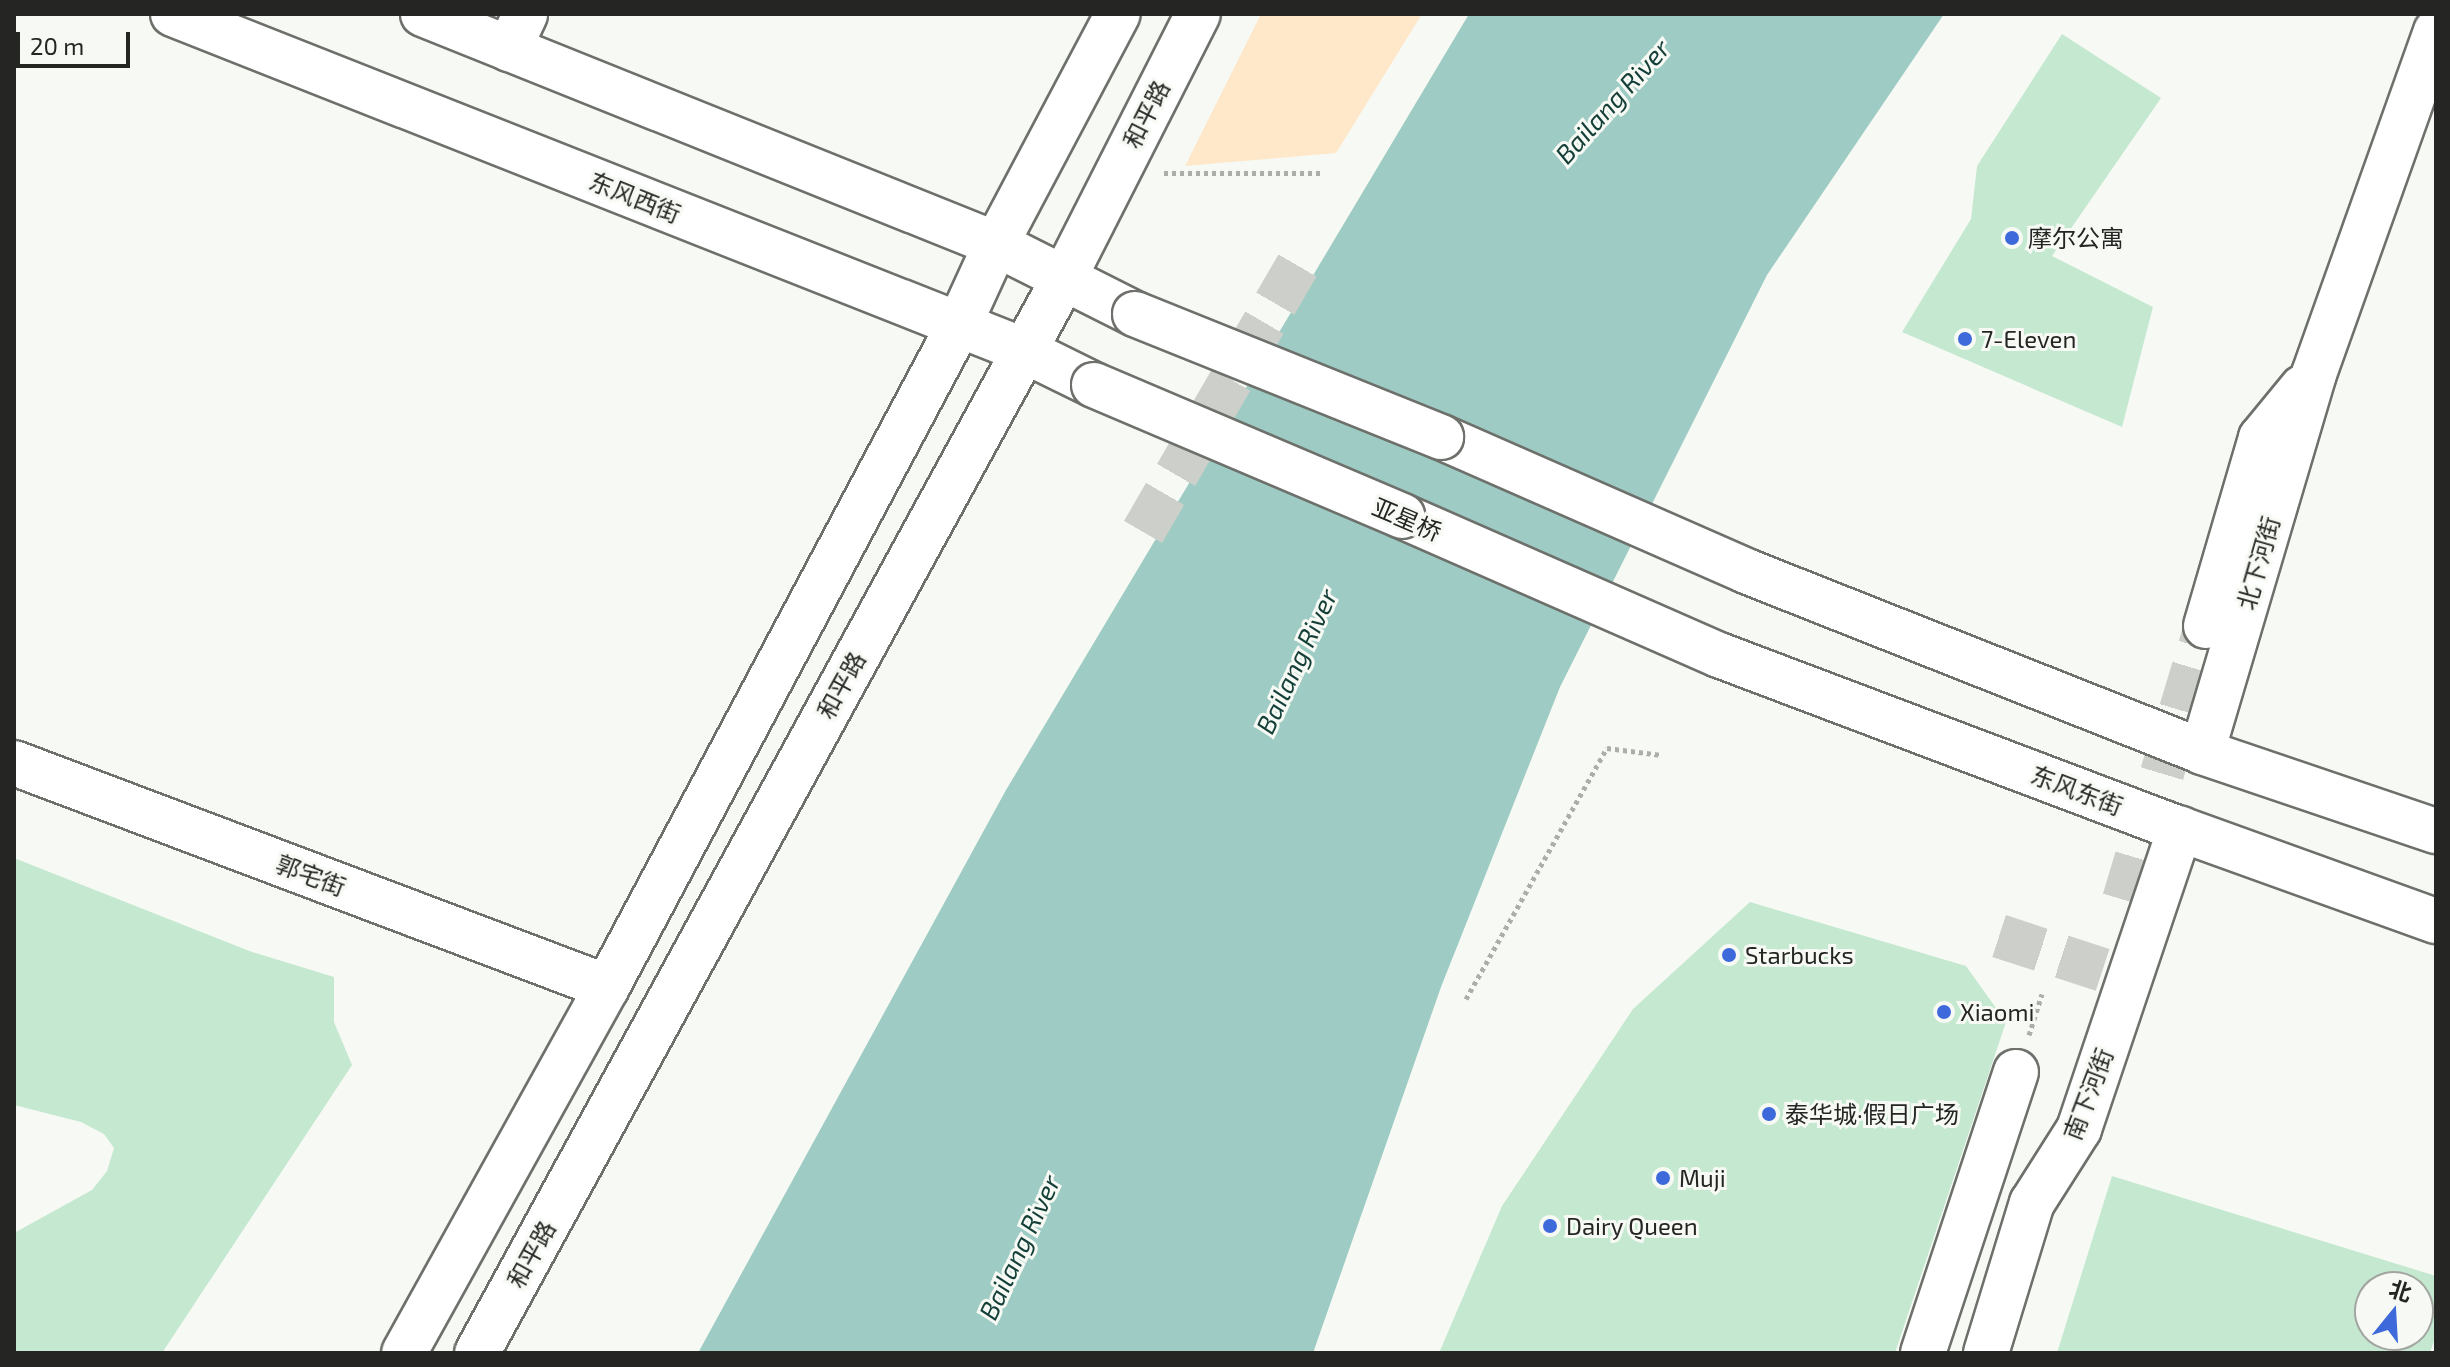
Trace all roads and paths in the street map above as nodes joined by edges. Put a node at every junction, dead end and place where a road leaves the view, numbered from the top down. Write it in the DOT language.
graph roads {
  1 [pos="173,14"];
  2 [pos="423,14"];
  3 [pos="1118,14"];
  4 [pos="1198,14"];
  5 [pos="2436,31"];
  6 [pos="517,32"];
  7 [pos="1322,173"];
  8 [pos="1115,174"];
  9 [pos="996,244"];
  10 [pos="1063,280"];
  11 [pos="959,325"];
  12 [pos="1023,350"];
  13 [pos="2314,374"];
  14 [pos="1094,385"];
  15 [pos="2206,626"];
  16 [pos="1719,655"];
  17 [pos="2202,752"];
  18 [pos="1662,755"];
  19 [pos="14,763"];
  20 [pos="2180,829"];
  21 [pos="2436,831"];
  22 [pos="2124,900"];
  23 [pos="2436,921"];
  24 [pos="607,987"];
  25 [pos="1466,999"];
  26 [pos="2016,1072"];
  27 [pos="2032,1203"];
  28 [pos="2007,1284"];
  29 [pos="404,1353"];
  30 [pos="477,1353"];
  31 [pos="1923,1353"];
  32 [pos="1986,1353"];
  33 [pos="2000,1353"];
  1 -- 11 [label="main road, 东风西街"];
  2 -- 6 [label="main road"];
  3 -- 9 [label="main road"];
  4 -- 8 [label="main road, 和平路"];
  5 -- 13 [label="main road, 北下河街"];
  6 -- 9 [label="main road"];
  7 -- 8 [label="path"];
  8 -- 10 [label="main road, 和平路"];
  9 -- 10 [label="main road"];
  9 -- 11 [label="main road"];
  10 -- 12 [label="main road, 和平路"];
  10 -- 17 [label="main road, bridge"];
  11 -- 12 [label="main road, 东风西街"];
  11 -- 24 [label="main road"];
  12 -- 14 [label="main road, 东风西街"];
  12 -- 30 [label="main road, 和平路"];
  13 -- 15 [label="main road, 北下河街"];
  13 -- 17 [label="main road, 北下河街"];
  14 -- 16 [label="main road, 亚星桥, bridge"];
  16 -- 20 [label="main road, 东风东街"];
  17 -- 21 [label="main road"];
  18 -- 25 [label="path"];
  19 -- 24 [label="main road, 郭宅街"];
  20 -- 23 [label="main road, 东风东街"];
  20 -- 27 [label="main road, 南下河街"];
  22 -- 27 [label="main road"];
  24 -- 29 [label="main road"];
  26 -- 31 [label="main road"];
  27 -- 28 [label="main road, 南下河街"];
  28 -- 32 [label="main road, 南下河街"];
  28 -- 33 [label="main road"];
}
